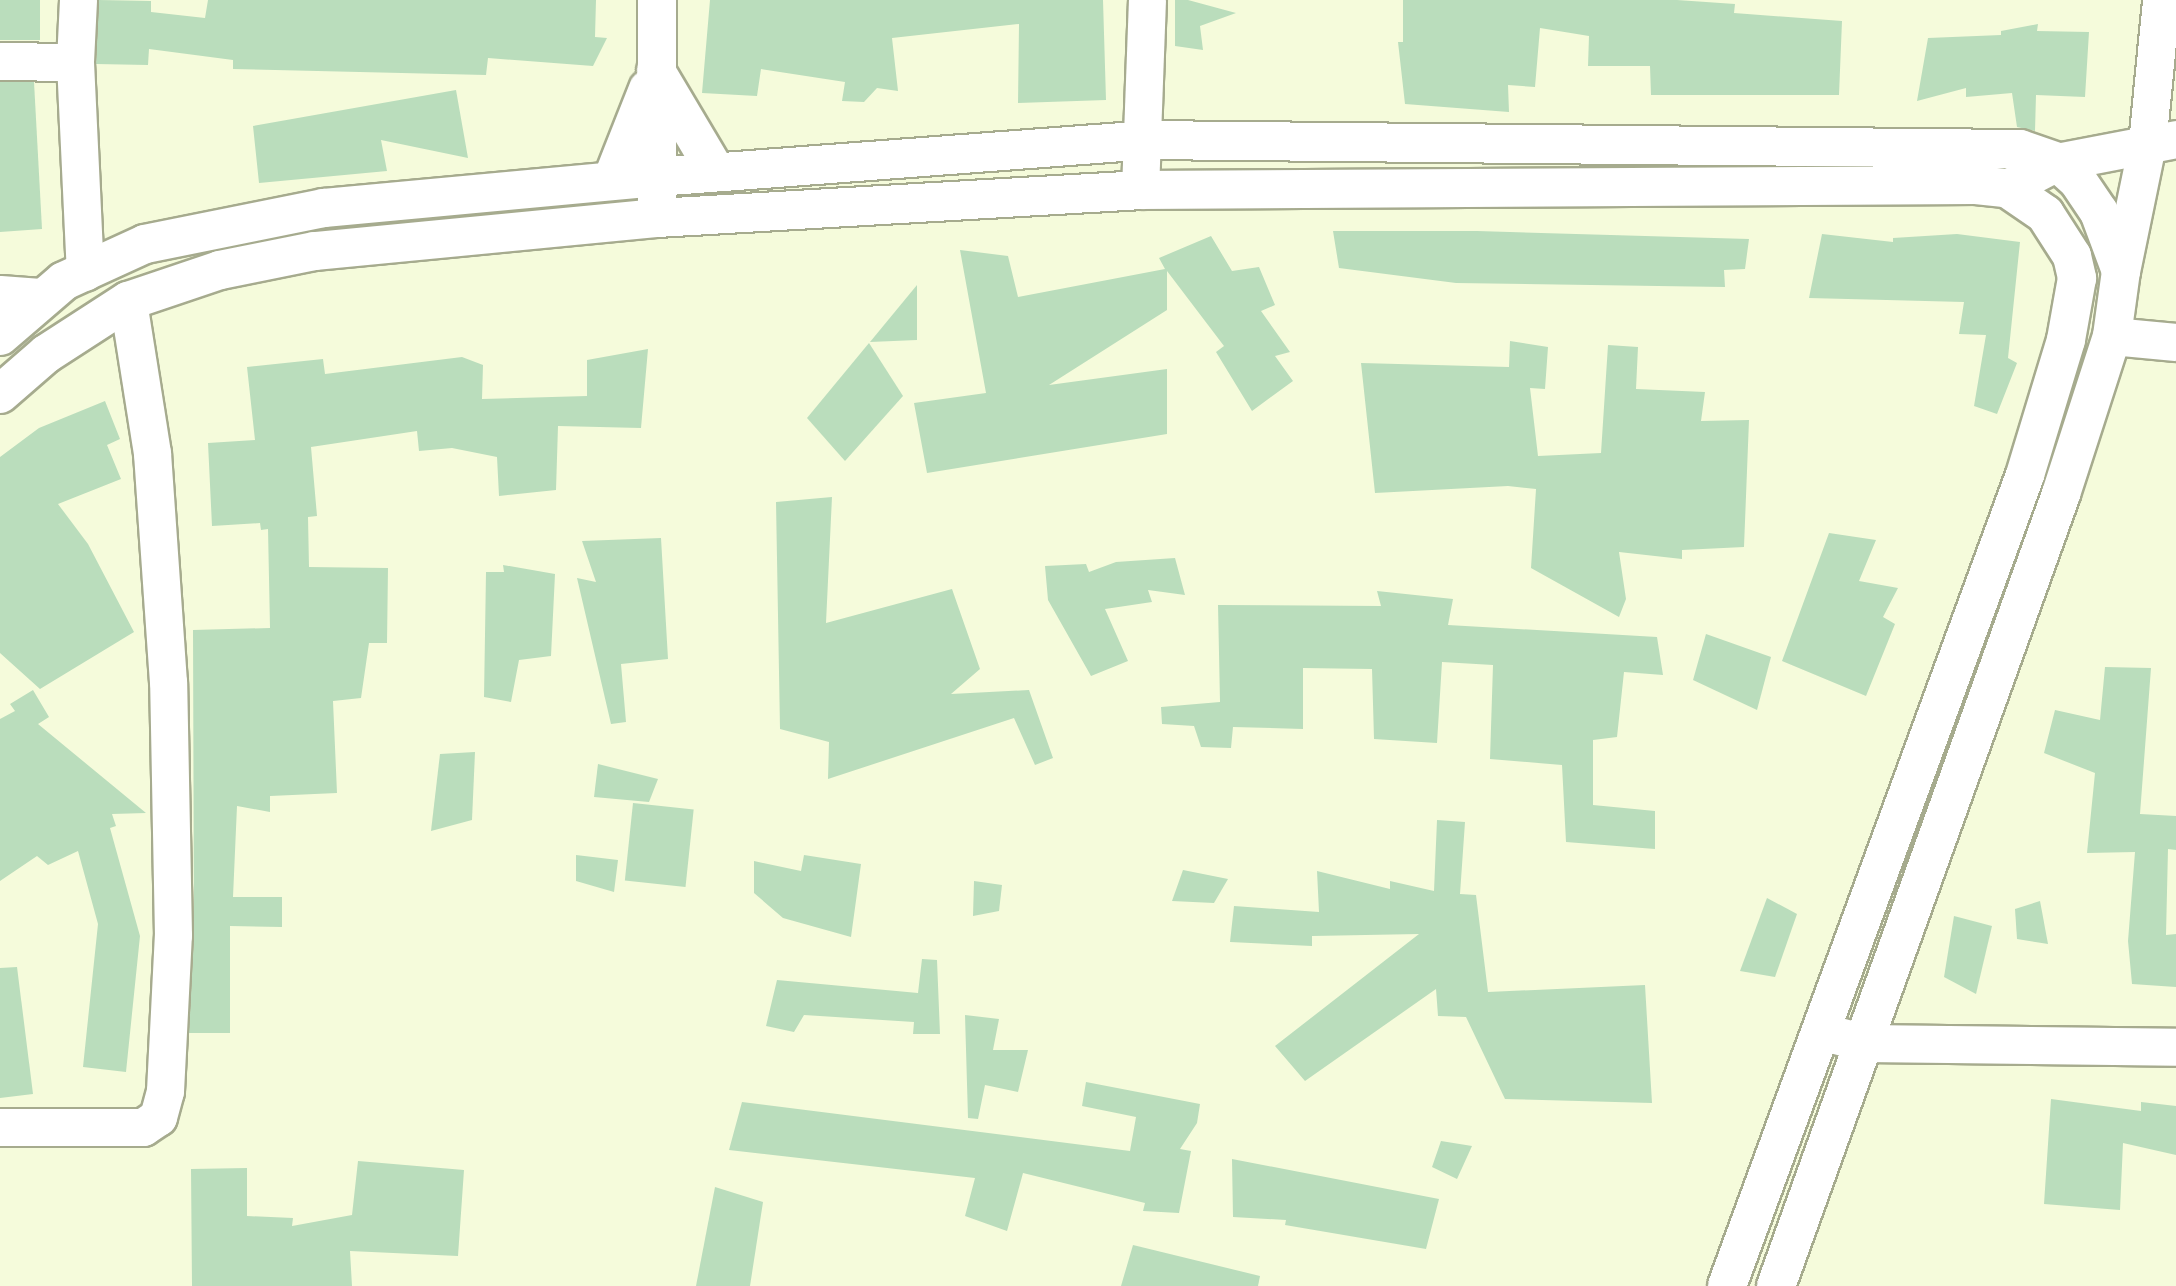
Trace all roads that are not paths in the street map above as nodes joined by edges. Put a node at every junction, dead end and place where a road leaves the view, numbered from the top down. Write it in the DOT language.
graph roads {
  1 [pos="78,0"];
  2 [pos="657,0"];
  3 [pos="1147,0"];
  4 [pos="2161,0"];
  5 [pos="0,61"];
  6 [pos="75,62"];
  7 [pos="656,71"];
  8 [pos="1144,140"];
  9 [pos="2162,141"];
  10 [pos="2057,162"];
  11 [pos="716,172"];
  12 [pos="657,177"];
  13 [pos="612,180"];
  14 [pos="2007,188"];
  15 [pos="1140,190"];
  16 [pos="657,218"];
  17 [pos="2121,271"];
  18 [pos="85,272"];
  19 [pos="0,294"];
  20 [pos="40,298"];
  21 [pos="128,302"];
  22 [pos="0,336"];
  23 [pos="2112,336"];
  24 [pos="2176,342"];
  25 [pos="0,394"];
  26 [pos="1824,1032"];
  27 [pos="1865,1043"];
  28 [pos="2176,1047"];
  29 [pos="0,1127"];
  30 [pos="1727,1286"];
  31 [pos="1776,1286"];
  1 -- 6 [label="street"];
  2 -- 7 [label="main road"];
  3 -- 8 [label="street"];
  4 -- 9 [label="street"];
  5 -- 6 [label="street"];
  6 -- 18 [label="street"];
  7 -- 11 [label="main road"];
  7 -- 12 [label="main road"];
  7 -- 13 [label="main road"];
  8 -- 10 [label="main road"];
  8 -- 11 [label="main road"];
  8 -- 15 [label="street"];
  9 -- 10 [label="street"];
  9 -- 17 [label="street"];
  10 -- 14 [label="street"];
  10 -- 17 [label="main road"];
  11 -- 12 [label="main road"];
  12 -- 13 [label="main road"];
  12 -- 16 [label="main road"];
  13 -- 18 [label="main road"];
  14 -- 15 [label="main road"];
  14 -- 26 [label="main road"];
  15 -- 16 [label="main road"];
  16 -- 21 [label="main road"];
  17 -- 23 [label="main road"];
  18 -- 20 [label="main road"];
  19 -- 20 [label="street"];
  20 -- 22 [label="main road"];
  21 -- 25 [label="main road"];
  21 -- 29 [label="street"];
  23 -- 24 [label="street"];
  23 -- 27 [label="main road"];
  26 -- 27 [label="street"];
  26 -- 30 [label="main road"];
  27 -- 28 [label="street"];
  27 -- 31 [label="main road"];
}
